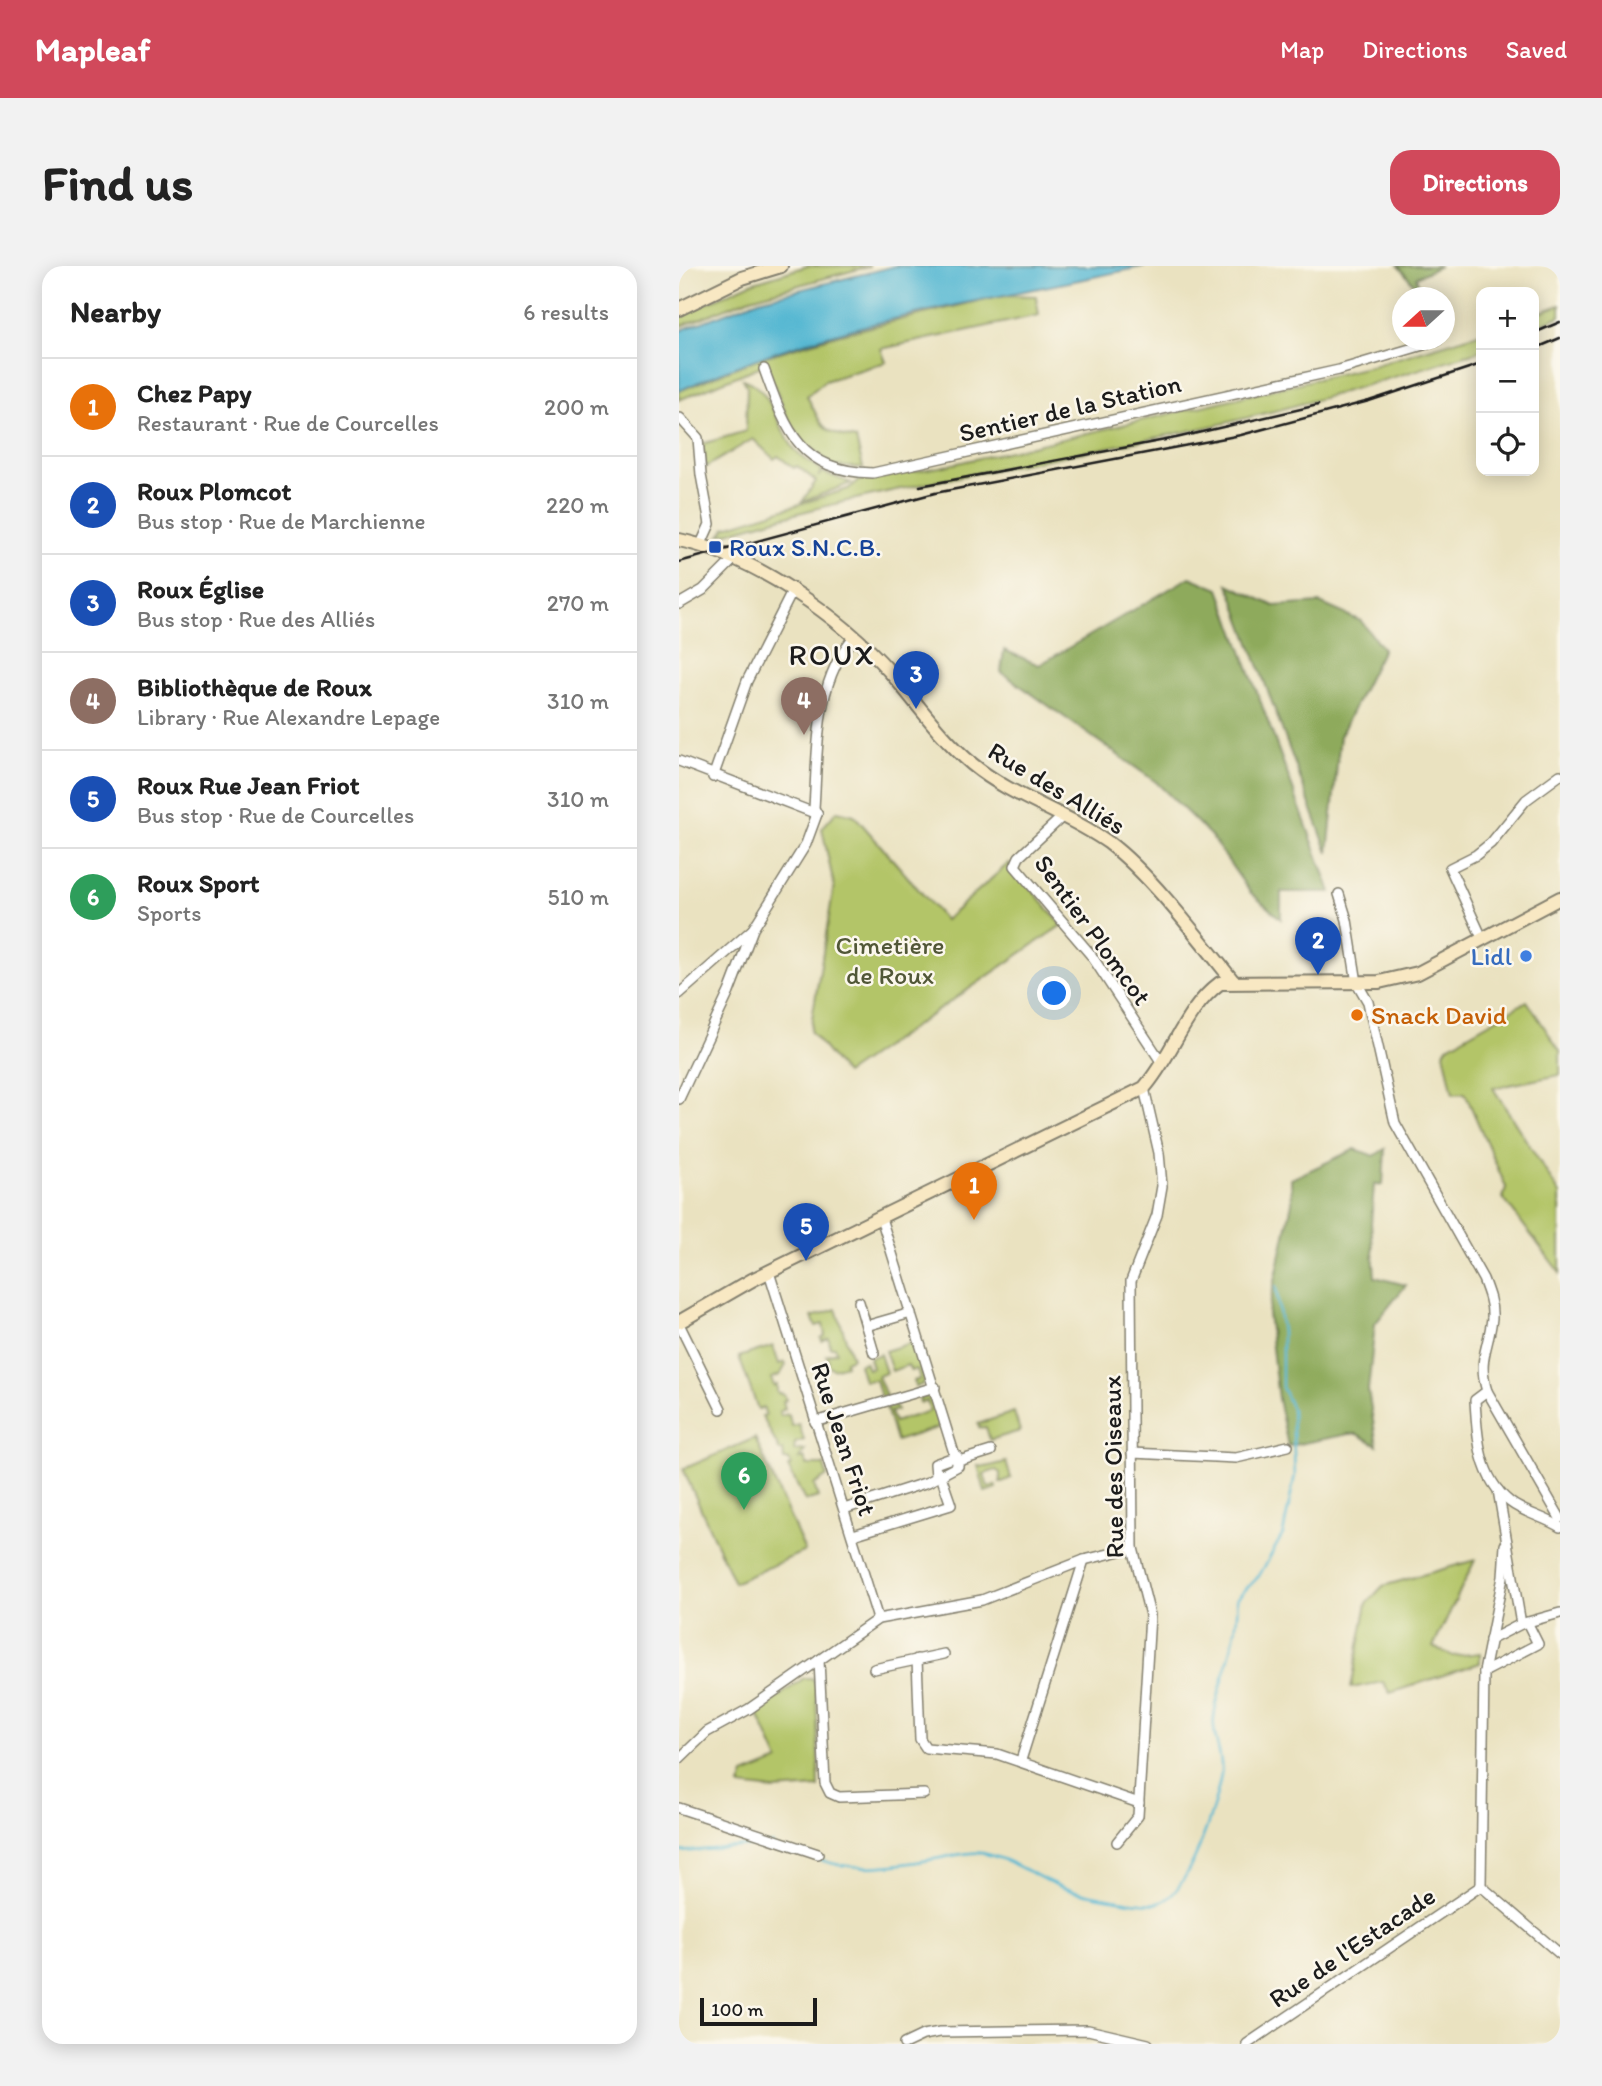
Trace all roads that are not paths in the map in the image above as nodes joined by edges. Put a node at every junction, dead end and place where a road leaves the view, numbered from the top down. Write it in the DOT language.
graph roads {
  1 [pos="781,266"];
  2 [pos="679,309"];
  3 [pos="1407,350"];
  4 [pos="764,369"];
  5 [pos="680,418"];
  6 [pos="679,540"];
  7 [pos="701,544"];
  8 [pos="734,559"];
  9 [pos="793,590"];
  10 [pos="679,604"];
  11 [pos="855,636"];
  12 [pos="679,761"];
  13 [pos="1560,775"];
  14 [pos="713,776"];
  15 [pos="817,814"];
  16 [pos="1062,817"];
  17 [pos="1339,894"];
  18 [pos="1560,898"];
  19 [pos="753,929"];
  20 [pos="1483,940"];
  21 [pos="1233,981"];
  22 [pos="1357,983"];
  23 [pos="679,994"];
  24 [pos="1162,1063"];
  25 [pos="1143,1088"];
  26 [pos="679,1099"];
  27 [pos="881,1218"];
  28 [pos="769,1272"];
  29 [pos="859,1302"];
  30 [pos="911,1312"];
  31 [pos="679,1323"];
  32 [pos="866,1326"];
  33 [pos="874,1353"];
  34 [pos="935,1387"];
  35 [pos="1487,1391"];
  36 [pos="721,1409"];
  37 [pos="815,1422"];
  38 [pos="1288,1447"];
  39 [pos="991,1451"];
  40 [pos="1132,1453"];
  41 [pos="958,1461"];
  42 [pos="938,1474"];
  43 [pos="1498,1490"];
  44 [pos="844,1509"];
  45 [pos="1560,1518"];
  46 [pos="1560,1527"];
  47 [pos="853,1535"];
  48 [pos="1505,1545"];
  49 [pos="1133,1548"];
  50 [pos="1084,1560"];
  51 [pos="1560,1614"];
  52 [pos="878,1619"];
  53 [pos="1524,1623"];
  54 [pos="1490,1640"];
  55 [pos="944,1654"];
  56 [pos="917,1659"];
  57 [pos="819,1660"];
  58 [pos="874,1669"];
  59 [pos="1484,1672"];
  60 [pos="679,1759"];
  61 [pos="1021,1760"];
  62 [pos="924,1794"];
  63 [pos="1139,1803"];
  64 [pos="679,1808"];
  65 [pos="1117,1842"];
  66 [pos="818,1854"];
  67 [pos="1481,1886"];
  68 [pos="1560,1955"];
  69 [pos="904,2044"];
  70 [pos="1148,2044"];
  71 [pos="1247,2044"];
  1 -- 2 [label="main road"];
  3 -- 4 [label="street, Sentier de la Station"];
  5 -- 7 [label="street"];
  6 -- 7 [label="main road, Rue des Alliés"];
  7 -- 8 [label="main road, Rue des Alliés"];
  8 -- 9 [label="main road, Rue des Alliés"];
  8 -- 10 [label="street"];
  9 -- 11 [label="main road, Rue des Alliés"];
  9 -- 14 [label="street"];
  11 -- 15 [label="street"];
  11 -- 16 [label="main road, Rue des Alliés"];
  12 -- 14 [label="street"];
  13 -- 20 [label="street"];
  14 -- 15 [label="street"];
  15 -- 19 [label="street"];
  16 -- 21 [label="main road, Rue des Alliés"];
  16 -- 24 [label="street, Sentier Plomcot"];
  17 -- 22 [label="street"];
  18 -- 20 [label="main road"];
  19 -- 23 [label="street"];
  19 -- 26 [label="street"];
  20 -- 22 [label="main road"];
  21 -- 22 [label="main road"];
  21 -- 24 [label="main road"];
  22 -- 35 [label="street"];
  24 -- 25 [label="main road"];
  25 -- 27 [label="main road"];
  25 -- 40 [label="street, Rue des Oiseaux"];
  27 -- 28 [label="main road"];
  27 -- 30 [label="street"];
  28 -- 31 [label="main road"];
  28 -- 37 [label="street, Rue Jean Friot"];
  29 -- 32 [label="street"];
  30 -- 32 [label="street"];
  30 -- 34 [label="street"];
  31 -- 36 [label="street"];
  32 -- 33 [label="street"];
  34 -- 37 [label="street"];
  34 -- 41 [label="street"];
  35 -- 43 [label="street"];
  35 -- 45 [label="street"];
  37 -- 44 [label="street, Rue Jean Friot"];
  38 -- 40 [label="street"];
  39 -- 41 [label="street"];
  40 -- 49 [label="street, Rue des Oiseaux"];
  41 -- 42 [label="street"];
  42 -- 44 [label="street"];
  42 -- 47 [label="street"];
  43 -- 46 [label="street"];
  43 -- 48 [label="street"];
  44 -- 47 [label="street, Rue Jean Friot"];
  47 -- 52 [label="street, Rue Jean Friot"];
  48 -- 53 [label="street"];
  48 -- 54 [label="street"];
  49 -- 50 [label="street"];
  49 -- 63 [label="street, Rue des Oiseaux"];
  50 -- 52 [label="street"];
  50 -- 61 [label="street"];
  51 -- 53 [label="street"];
  52 -- 57 [label="street"];
  53 -- 54 [label="street"];
  53 -- 59 [label="street"];
  54 -- 59 [label="street"];
  55 -- 56 [label="street"];
  56 -- 58 [label="street"];
  56 -- 61 [label="street"];
  57 -- 60 [label="street"];
  57 -- 62 [label="street"];
  59 -- 67 [label="street"];
  61 -- 63 [label="street"];
  63 -- 65 [label="street, Rue des Oiseaux"];
  64 -- 66 [label="street"];
  67 -- 68 [label="street"];
  67 -- 71 [label="street, Rue de l'Estacade"];
  69 -- 70 [label="street"];
}
